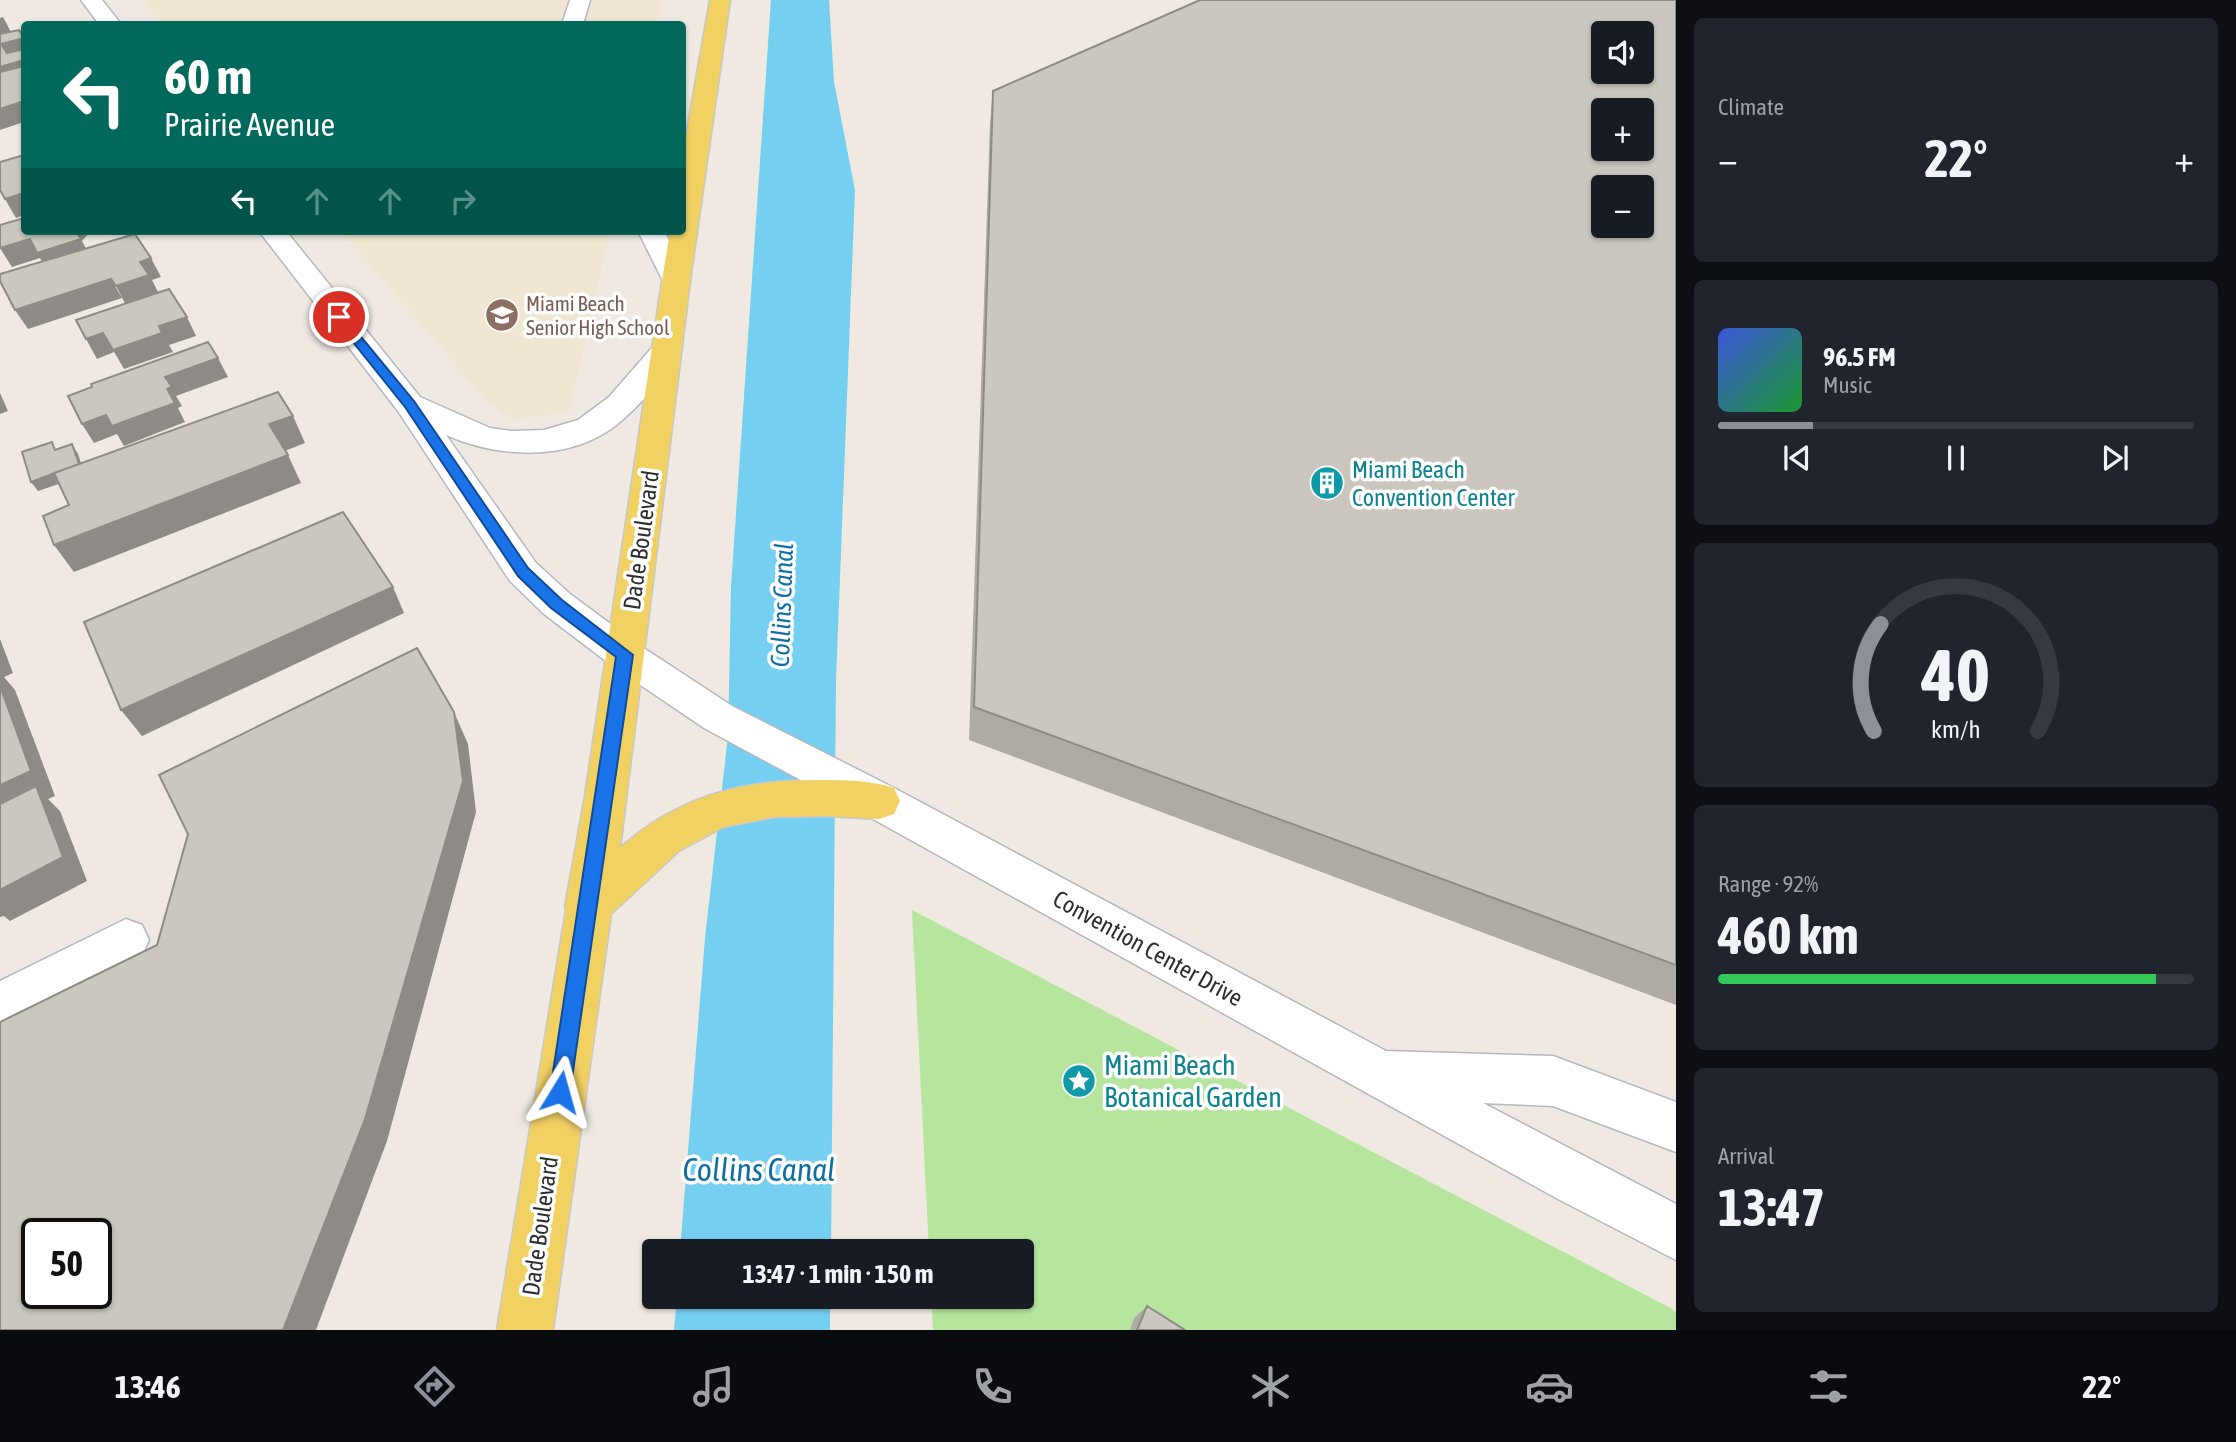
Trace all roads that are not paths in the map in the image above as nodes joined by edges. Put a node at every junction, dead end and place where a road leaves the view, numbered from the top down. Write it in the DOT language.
graph roads {
  1 [pos="91,0"];
  2 [pos="580,0"];
  3 [pos="720,0"];
  4 [pos="108,21"];
  5 [pos="574,21"];
  6 [pos="686,217"];
  7 [pos="275,235"];
  8 [pos="653,235"];
  9 [pos="683,235"];
  10 [pos="676,281"];
  11 [pos="667,348"];
  12 [pos="409,404"];
  13 [pos="625,655"];
  14 [pos="858,795"];
  15 [pos="587,907"];
  16 [pos="125,940"];
  17 [pos="0,1006"];
  18 [pos="1380,1074"];
  19 [pos="1676,1127"];
  20 [pos="1676,1233"];
  21 [pos="525,1330"];
  1 -- 4 [label="street"];
  2 -- 5 [label="street"];
  3 -- 6 [label="main road, Dade Boulevard"];
  7 -- 12 [label="street, Convention Center Drive"];
  8 -- 10 [label="street"];
  9 -- 10 [label="main road, Dade Boulevard"];
  10 -- 11 [label="main road, Dade Boulevard"];
  11 -- 12 [label="street"];
  11 -- 13 [label="main road, Dade Boulevard"];
  12 -- 13 [label="street, Convention Center Drive"];
  13 -- 14 [label="street, Convention Center Drive"];
  13 -- 15 [label="main road, Dade Boulevard"];
  14 -- 15 [label="main road"];
  14 -- 18 [label="street, Convention Center Drive"];
  15 -- 21 [label="main road, Dade Boulevard"];
  16 -- 17 [label="street"];
  18 -- 19 [label="street"];
  18 -- 20 [label="street, Convention Center Drive"];
}
